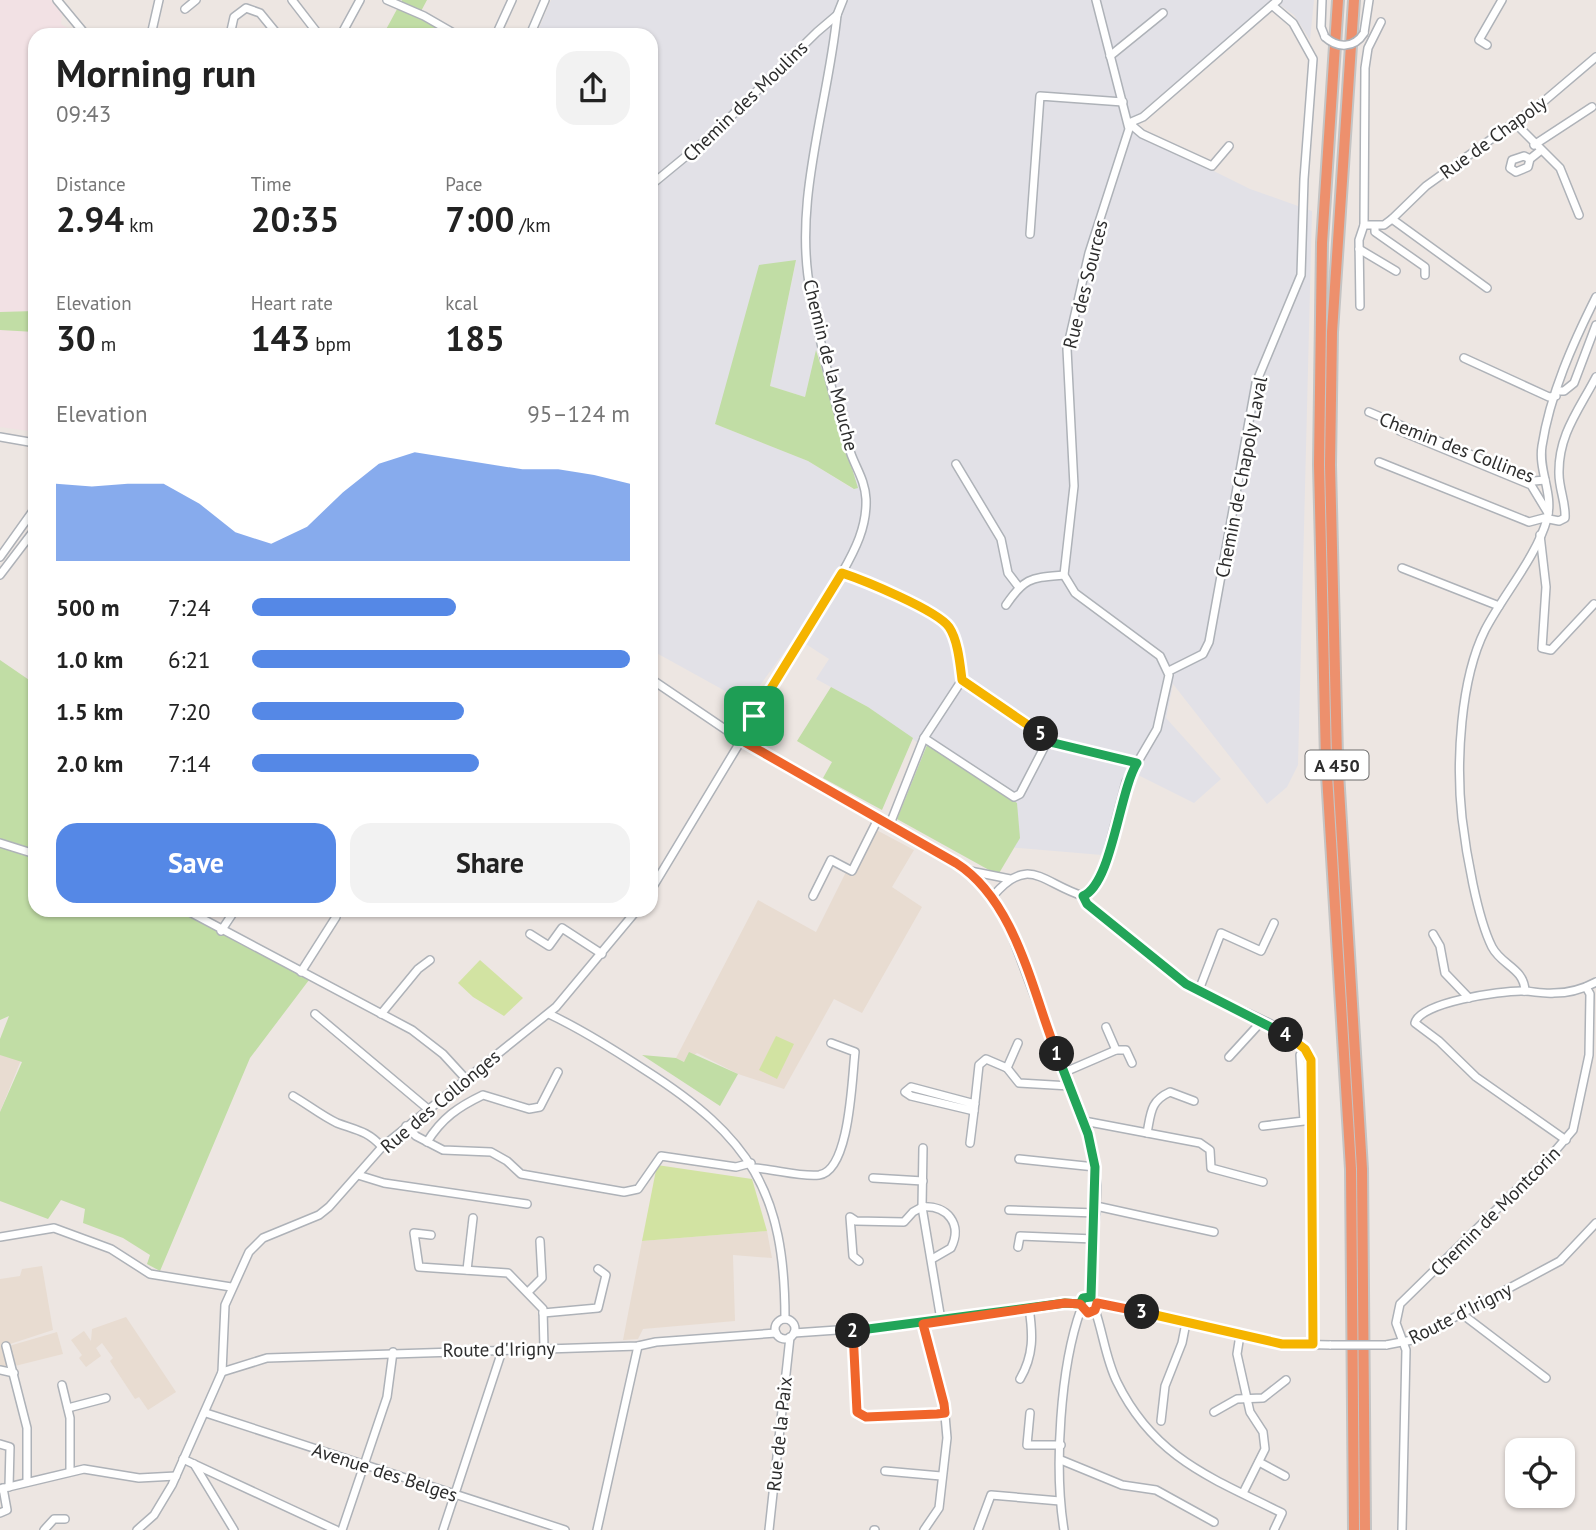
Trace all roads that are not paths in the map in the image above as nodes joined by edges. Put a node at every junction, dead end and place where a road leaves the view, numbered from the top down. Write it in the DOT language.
graph roads {
  1 [pos="57,0"];
  2 [pos="159,0"];
  3 [pos="196,0"];
  4 [pos="292,0"];
  5 [pos="360,0"];
  6 [pos="387,0"];
  7 [pos="512,0"];
  8 [pos="545,0"];
  9 [pos="843,0"];
  10 [pos="1096,0"];
  11 [pos="1322,0"];
  12 [pos="1338,0"];
  13 [pos="1354,0"];
  14 [pos="1369,0"];
  15 [pos="1502,0"];
  16 [pos="1275,3"];
  17 [pos="185,9"];
  18 [pos="1163,13"];
  19 [pos="837,15"];
  20 [pos="1381,22"];
  21 [pos="80,28"];
  22 [pos="152,28"];
  23 [pos="232,28"];
  24 [pos="272,28"];
  25 [pos="313,28"];
  26 [pos="345,28"];
  27 [pos="445,28"];
  28 [pos="499,28"];
  29 [pos="533,28"];
  30 [pos="1487,45"];
  31 [pos="1110,56"];
  32 [pos="1596,57"];
  33 [pos="1123,102"];
  34 [pos="1592,107"];
  35 [pos="1514,122"];
  36 [pos="1129,123"];
  37 [pos="1534,145"];
  38 [pos="1229,146"];
  39 [pos="1541,151"];
  40 [pos="1530,159"];
  41 [pos="658,179"];
  42 [pos="1579,215"];
  43 [pos="1392,219"];
  44 [pos="1364,225"];
  45 [pos="1375,226"];
  46 [pos="1030,234"];
  47 [pos="1359,249"];
  48 [pos="1396,271"];
  49 [pos="1425,275"];
  50 [pos="1487,288"];
  51 [pos="1596,297"];
  52 [pos="1360,306"];
  53 [pos="1596,325"];
  54 [pos="1464,358"];
  55 [pos="1596,377"];
  56 [pos="1556,393"];
  57 [pos="1369,412"];
  58 [pos="1400,431"];
  59 [pos="0,436"];
  60 [pos="28,442"];
  61 [pos="1379,462"];
  62 [pos="956,464"];
  63 [pos="1545,480"];
  64 [pos="1548,516"];
  65 [pos="28,518"];
  66 [pos="1541,535"];
  67 [pos="28,538"];
  68 [pos="0,557"];
  69 [pos="1402,568"];
  70 [pos="842,573"];
  71 [pos="0,574"];
  72 [pos="1064,575"];
  73 [pos="1018,586"];
  74 [pos="1594,604"];
  75 [pos="1006,605"];
  76 [pos="1499,607"];
  77 [pos="1169,671"];
  78 [pos="962,680"];
  79 [pos="658,684"];
  80 [pos="924,737"];
  81 [pos="741,740"];
  82 [pos="1048,740"];
  83 [pos="1137,763"];
  84 [pos="874,815"];
  85 [pos="890,824"];
  86 [pos="0,843"];
  87 [pos="28,852"];
  88 [pos="966,869"];
  89 [pos="1010,879"];
  90 [pos="658,880"];
  91 [pos="813,896"];
  92 [pos="993,896"];
  93 [pos="1083,896"];
  94 [pos="198,917"];
  95 [pos="230,917"];
  96 [pos="336,917"];
  97 [pos="631,917"];
  98 [pos="1274,923"];
  99 [pos="221,931"];
  100 [pos="530,934"];
  101 [pos="1433,934"];
  102 [pos="602,954"];
  103 [pos="430,960"];
  104 [pos="301,972"];
  105 [pos="1596,982"];
  106 [pos="1586,987"];
  107 [pos="1199,990"];
  108 [pos="1525,991"];
  109 [pos="1469,998"];
  110 [pos="556,1007"];
  111 [pos="315,1014"];
  112 [pos="381,1014"];
  113 [pos="549,1014"];
  114 [pos="1262,1021"];
  115 [pos="571,1023"];
  116 [pos="1106,1027"];
  117 [pos="1018,1043"];
  118 [pos="831,1044"];
  119 [pos="1305,1049"];
  120 [pos="1116,1050"];
  121 [pos="1230,1057"];
  122 [pos="1132,1063"];
  123 [pos="1007,1068"];
  124 [pos="558,1072"];
  125 [pos="1065,1072"];
  126 [pos="465,1078"];
  127 [pos="1070,1086"];
  128 [pos="293,1096"];
  129 [pos="1194,1101"];
  130 [pos="974,1107"];
  131 [pos="428,1109"];
  132 [pos="1084,1121"];
  133 [pos="406,1126"];
  134 [pos="1263,1126"];
  135 [pos="1147,1133"];
  136 [pos="1566,1140"];
  137 [pos="427,1142"];
  138 [pos="970,1143"];
  139 [pos="382,1147"];
  140 [pos="923,1148"];
  141 [pos="1019,1159"];
  142 [pos="752,1165"];
  143 [pos="1095,1167"];
  144 [pos="358,1175"];
  145 [pos="873,1178"];
  146 [pos="923,1181"];
  147 [pos="1263,1182"];
  148 [pos="527,1204"];
  149 [pos="922,1208"];
  150 [pos="1009,1210"];
  151 [pos="1096,1210"];
  152 [pos="473,1217"];
  153 [pos="1596,1223"];
  154 [pos="1214,1231"];
  155 [pos="431,1235"];
  156 [pos="0,1237"];
  157 [pos="1094,1239"];
  158 [pos="540,1241"];
  159 [pos="1018,1247"];
  160 [pos="932,1259"];
  161 [pos="859,1261"];
  162 [pos="598,1269"];
  163 [pos="467,1270"];
  164 [pos="231,1287"];
  165 [pos="528,1292"];
  166 [pos="1094,1303"];
  167 [pos="1081,1307"];
  168 [pos="1029,1308"];
  169 [pos="543,1313"];
  170 [pos="1462,1314"];
  171 [pos="785,1319"];
  172 [pos="941,1320"];
  173 [pos="1186,1323"];
  174 [pos="923,1324"];
  175 [pos="852,1330"];
  176 [pos="776,1334"];
  177 [pos="792,1335"];
  178 [pos="1240,1335"];
  179 [pos="1402,1343"];
  180 [pos="1313,1344"];
  181 [pos="6,1346"];
  182 [pos="638,1346"];
  183 [pos="503,1348"];
  184 [pos="544,1348"];
  185 [pos="393,1352"];
  186 [pos="0,1370"];
  187 [pos="222,1372"];
  188 [pos="14,1373"];
  189 [pos="1546,1378"];
  190 [pos="1020,1379"];
  191 [pos="1286,1380"];
  192 [pos="62,1385"];
  193 [pos="106,1398"];
  194 [pos="1248,1398"];
  195 [pos="68,1408"];
  196 [pos="1213,1412"];
  197 [pos="206,1413"];
  198 [pos="945,1413"];
  199 [pos="1030,1413"];
  200 [pos="1161,1421"];
  201 [pos="0,1444"];
  202 [pos="1061,1445"];
  203 [pos="183,1459"];
  204 [pos="1061,1460"];
  205 [pos="1258,1462"];
  206 [pos="194,1464"];
  207 [pos="364,1464"];
  208 [pos="69,1471"];
  209 [pos="885,1471"];
  210 [pos="176,1476"];
  211 [pos="941,1476"];
  212 [pos="1285,1476"];
  213 [pos="27,1482"];
  214 [pos="4,1488"];
  215 [pos="1242,1493"];
  216 [pos="455,1494"];
  217 [pos="1060,1501"];
  218 [pos="0,1513"];
  219 [pos="65,1520"];
  220 [pos="1214,1522"];
  221 [pos="140,1528"];
  222 [pos="44,1530"];
  223 [pos="234,1530"];
  224 [pos="336,1530"];
  225 [pos="342,1530"];
  226 [pos="443,1530"];
  227 [pos="565,1530"];
  228 [pos="597,1530"];
  229 [pos="769,1530"];
  230 [pos="924,1530"];
  231 [pos="978,1530"];
  232 [pos="1064,1530"];
  233 [pos="1274,1530"];
  234 [pos="1354,1530"];
  235 [pos="1365,1530"];
  236 [pos="1402,1530"];
  1 -- 21 [label="street"];
  2 -- 22 [label="street"];
  3 -- 17 [label="street"];
  4 -- 25 [label="street"];
  5 -- 26 [label="street"];
  6 -- 27 [label="street"];
  7 -- 28 [label="street"];
  8 -- 29 [label="street"];
  9 -- 19 [label="street, Chemin de la Mouche"];
  10 -- 31 [label="street"];
  11 -- 14 [label="street, bridge"];
  12 -- 234 [label="highway, A 450"];
  13 -- 235 [label="highway, A 450"];
  15 -- 30 [label="street"];
  16 -- 36 [label="street"];
  16 -- 77 [label="street, Chemin de Chapoly Laval"];
  18 -- 31 [label="street"];
  19 -- 41 [label="street, Chemin des Moulins"];
  19 -- 70 [label="street, Chemin de la Mouche"];
  20 -- 44 [label="street"];
  23 -- 24 [label="street"];
  31 -- 33 [label="street"];
  32 -- 35 [label="street, Rue de Chapoly"];
  33 -- 36 [label="street"];
  33 -- 46 [label="street"];
  34 -- 37 [label="street"];
  35 -- 37 [label="street"];
  35 -- 43 [label="street, Rue de Chapoly"];
  36 -- 38 [label="street"];
  36 -- 72 [label="street, Rue des Sources"];
  37 -- 39 [label="street"];
  39 -- 40 [label="street"];
  39 -- 42 [label="street"];
  43 -- 45 [label="street, Rue de Chapoly"];
  43 -- 50 [label="street"];
  44 -- 45 [label="street, Rue de Chapoly"];
  44 -- 47 [label="street"];
  45 -- 49 [label="street"];
  47 -- 48 [label="street"];
  47 -- 52 [label="street"];
  51 -- 56 [label="street"];
  53 -- 56 [label="street"];
  54 -- 56 [label="street"];
  55 -- 64 [label="street"];
  56 -- 63 [label="street"];
  57 -- 63 [label="street, Chemin des Collines"];
  58 -- 64 [label="street, Chemin des Collines"];
  59 -- 60 [label="street"];
  61 -- 64 [label="street"];
  62 -- 73 [label="street"];
  63 -- 64 [label="street"];
  64 -- 66 [label="street"];
  65 -- 68 [label="street"];
  66 -- 74 [label="street"];
  66 -- 76 [label="street"];
  67 -- 71 [label="street"];
  69 -- 76 [label="street"];
  70 -- 78 [label="street"];
  70 -- 81 [label="street, Chemin de la Mouche"];
  72 -- 73 [label="street"];
  72 -- 77 [label="street"];
  73 -- 75 [label="street"];
  76 -- 108 [label="street"];
  77 -- 83 [label="street"];
  78 -- 80 [label="street"];
  78 -- 82 [label="street"];
  79 -- 81 [label="street"];
  80 -- 82 [label="street"];
  80 -- 85 [label="street"];
  81 -- 84 [label="street"];
  81 -- 90 [label="street"];
  82 -- 83 [label="street"];
  83 -- 93 [label="street"];
  84 -- 85 [label="street"];
  84 -- 91 [label="street"];
  85 -- 88 [label="street"];
  86 -- 87 [label="street"];
  88 -- 89 [label="street"];
  88 -- 92 [label="street"];
  89 -- 92 [label="street"];
  89 -- 93 [label="street"];
  92 -- 125 [label="street"];
  93 -- 107 [label="street"];
  94 -- 99 [label="street"];
  95 -- 99 [label="street"];
  96 -- 104 [label="street"];
  97 -- 102 [label="street, Rue des Collonges"];
  98 -- 107 [label="street"];
  99 -- 104 [label="street"];
  100 -- 102 [label="street"];
  101 -- 109 [label="street"];
  102 -- 110 [label="street, Rue des Collonges"];
  103 -- 112 [label="street"];
  104 -- 112 [label="street"];
  105 -- 106 [label="street"];
  106 -- 108 [label="street"];
  106 -- 136 [label="street, Chemin de Montcorin"];
  107 -- 114 [label="street"];
  108 -- 109 [label="street"];
  109 -- 136 [label="street"];
  110 -- 113 [label="street, Rue des Collonges"];
  110 -- 115 [label="street"];
  111 -- 131 [label="street"];
  112 -- 126 [label="street"];
  113 -- 115 [label="street"];
  113 -- 126 [label="street, Rue des Collonges"];
  114 -- 119 [label="street"];
  114 -- 121 [label="street"];
  115 -- 142 [label="street"];
  116 -- 120 [label="street"];
  117 -- 123 [label="street"];
  118 -- 142 [label="street"];
  119 -- 134 [label="street"];
  119 -- 180 [label="street"];
  120 -- 122 [label="street"];
  120 -- 125 [label="street"];
  123 -- 127 [label="street"];
  123 -- 130 [label="street"];
  124 -- 137 [label="street"];
  125 -- 127 [label="street"];
  126 -- 131 [label="street, Rue des Collonges"];
  127 -- 132 [label="street"];
  128 -- 139 [label="street"];
  129 -- 135 [label="street"];
  130 -- 130 [label="street"];
  130 -- 138 [label="street"];
  131 -- 133 [label="street, Rue des Collonges"];
  132 -- 135 [label="street"];
  132 -- 143 [label="street"];
  133 -- 137 [label="street"];
  133 -- 139 [label="street, Rue des Collonges"];
  135 -- 147 [label="street"];
  136 -- 179 [label="street, Chemin de Montcorin"];
  137 -- 142 [label="street"];
  139 -- 144 [label="street, Rue des Collonges"];
  140 -- 146 [label="street"];
  141 -- 143 [label="street"];
  142 -- 171 [label="street"];
  143 -- 151 [label="street"];
  144 -- 148 [label="street"];
  144 -- 164 [label="street, Rue des Collonges"];
  145 -- 146 [label="street"];
  146 -- 149 [label="street"];
  149 -- 160 [label="street"];
  149 -- 160 [label="street"];
  149 -- 161 [label="street"];
  150 -- 151 [label="street"];
  151 -- 154 [label="street"];
  151 -- 157 [label="street"];
  152 -- 163 [label="street"];
  153 -- 170 [label="street, Route d'Irigny"];
  155 -- 163 [label="street"];
  156 -- 164 [label="street"];
  157 -- 159 [label="street"];
  157 -- 166 [label="street"];
  158 -- 165 [label="street"];
  160 -- 172 [label="street"];
  162 -- 169 [label="street"];
  163 -- 165 [label="street"];
  164 -- 187 [label="street, Rue des Collonges"];
  165 -- 169 [label="street"];
  166 -- 167 [label="street, Route d'Irigny"];
  166 -- 167 [label="street, Route d'Irigny"];
  166 -- 173 [label="street, Route d'Irigny"];
  166 -- 215 [label="street"];
  167 -- 168 [label="street, Route d'Irigny"];
  167 -- 202 [label="street"];
  168 -- 172 [label="street, Route d'Irigny"];
  168 -- 190 [label="street"];
  169 -- 184 [label="street"];
  170 -- 179 [label="street, Route d'Irigny"];
  170 -- 189 [label="street"];
  171 -- 176 [label="street"];
  171 -- 177 [label="street"];
  172 -- 174 [label="street, Route d'Irigny"];
  173 -- 178 [label="street, Route d'Irigny"];
  173 -- 200 [label="street"];
  174 -- 175 [label="street, Route d'Irigny"];
  174 -- 198 [label="street"];
  175 -- 177 [label="street, Route d'Irigny"];
  175 -- 198 [label="street"];
  176 -- 177 [label="street"];
  176 -- 182 [label="street, Route d'Irigny"];
  177 -- 229 [label="street, Rue de la Paix"];
  178 -- 180 [label="street, Route d'Irigny"];
  178 -- 194 [label="street"];
  179 -- 180 [label="street, Route d'Irigny, bridge"];
  179 -- 236 [label="street, Chemin de Montcorin"];
  181 -- 188 [label="street"];
  182 -- 184 [label="street, Route d'Irigny"];
  182 -- 228 [label="street"];
  183 -- 184 [label="street, Route d'Irigny"];
  183 -- 185 [label="street, Route d'Irigny"];
  183 -- 216 [label="street"];
  185 -- 187 [label="street, Route d'Irigny"];
  185 -- 207 [label="street"];
  186 -- 188 [label="street"];
  187 -- 197 [label="street, Rue des Collonges"];
  188 -- 213 [label="street"];
  191 -- 194 [label="street"];
  192 -- 195 [label="street"];
  193 -- 195 [label="street"];
  194 -- 196 [label="street"];
  194 -- 205 [label="street"];
  195 -- 208 [label="street"];
  197 -- 203 [label="street, Rue des Collonges"];
  197 -- 207 [label="street, Avenue des Belges"];
  198 -- 211 [label="street"];
  199 -- 202 [label="street"];
  201 -- 214 [label="street"];
  202 -- 204 [label="street"];
  203 -- 206 [label="street"];
  203 -- 210 [label="street, Rue des Collonges"];
  204 -- 217 [label="street"];
  204 -- 220 [label="street"];
  205 -- 212 [label="street"];
  205 -- 215 [label="street"];
  206 -- 223 [label="street"];
  206 -- 224 [label="street"];
  207 -- 216 [label="street, Avenue des Belges"];
  207 -- 225 [label="street"];
  208 -- 210 [label="street"];
  208 -- 213 [label="street"];
  209 -- 211 [label="street"];
  210 -- 221 [label="street, Rue des Collonges"];
  211 -- 230 [label="street"];
  213 -- 214 [label="street"];
  214 -- 218 [label="street"];
  215 -- 233 [label="street"];
  216 -- 226 [label="street"];
  216 -- 227 [label="street, Avenue des Belges"];
  217 -- 231 [label="street"];
  217 -- 232 [label="street"];
  219 -- 222 [label="street"];
}
